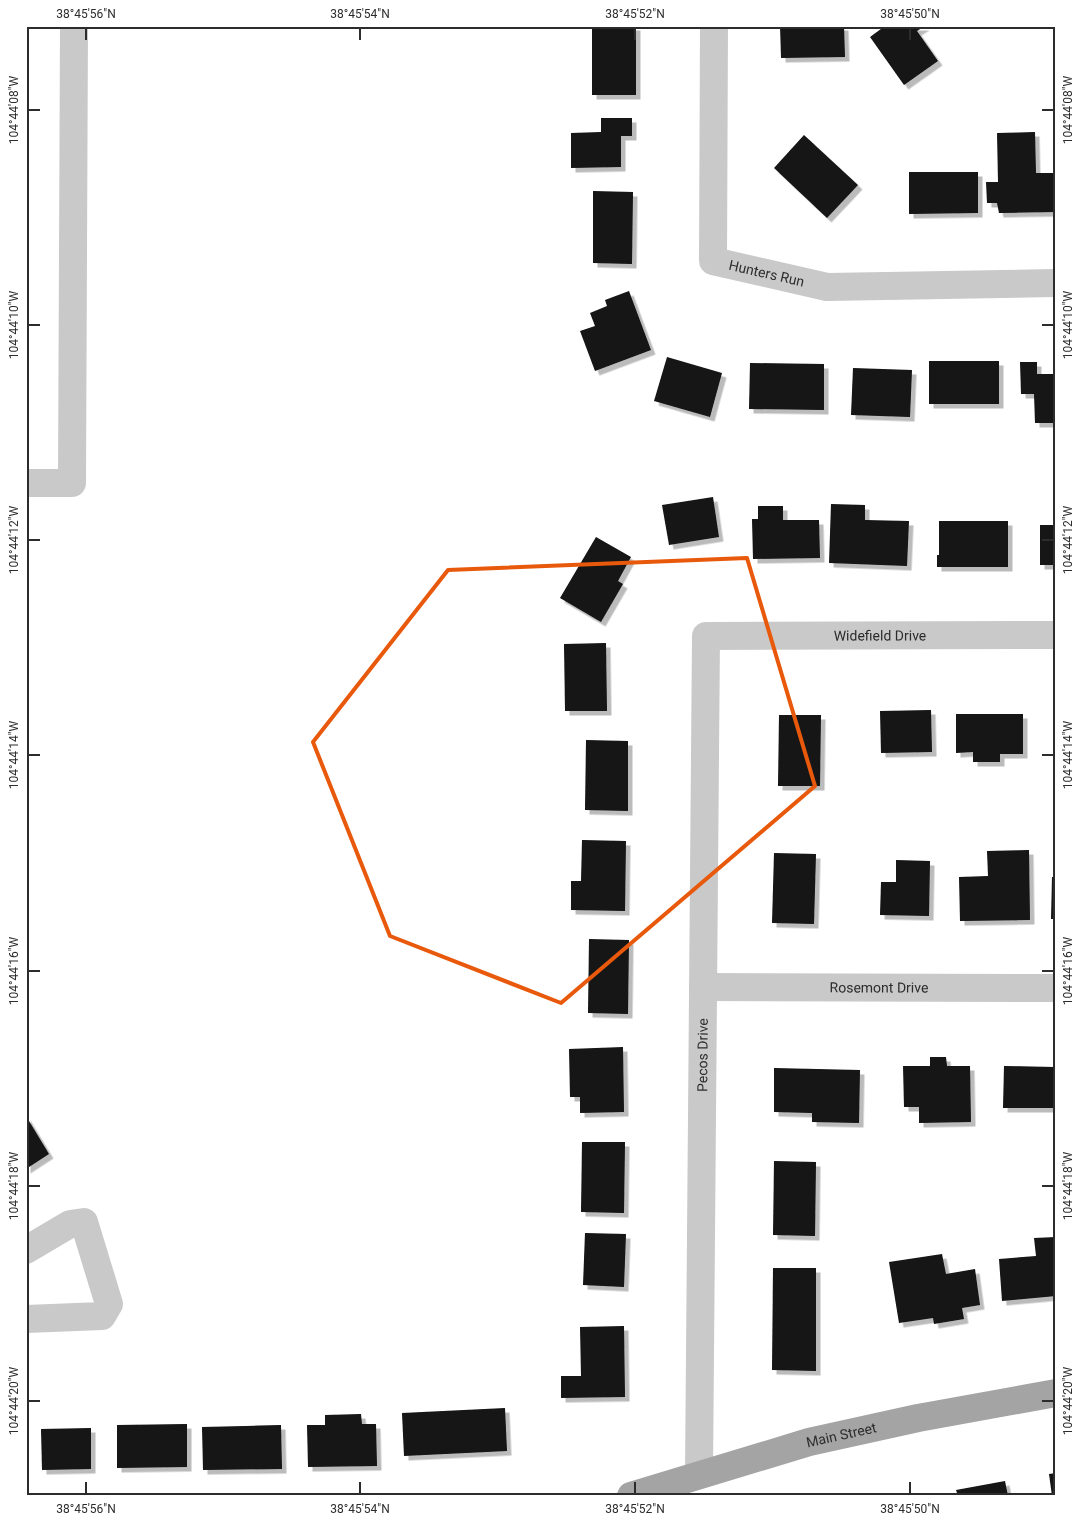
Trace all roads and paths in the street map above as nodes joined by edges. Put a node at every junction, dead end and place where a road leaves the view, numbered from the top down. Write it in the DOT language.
graph roads {
  1 [pos="74,26"];
  2 [pos="714,26"];
  3 [pos="1056,283"];
  4 [pos="26,483"];
  5 [pos="1056,635"];
  6 [pos="706,636"];
  7 [pos="703,987"];
  8 [pos="1056,988"];
  9 [pos="26,1250"];
  10 [pos="26,1319"];
  11 [pos="1056,1393"];
  12 [pos="699,1474"];
  13 [pos="631,1496"];
  1 -- 4 [label="street"];
  2 -- 3 [label="street, Hunters Run"];
  5 -- 6 [label="street, Widefield Drive"];
  6 -- 7 [label="street, Pecos Drive"];
  7 -- 8 [label="street, Rosemont Drive"];
  7 -- 12 [label="street, Pecos Drive"];
  9 -- 10 [label="street"];
  11 -- 12 [label="main road, Main Street"];
  12 -- 13 [label="main road, Main Street"];
}
